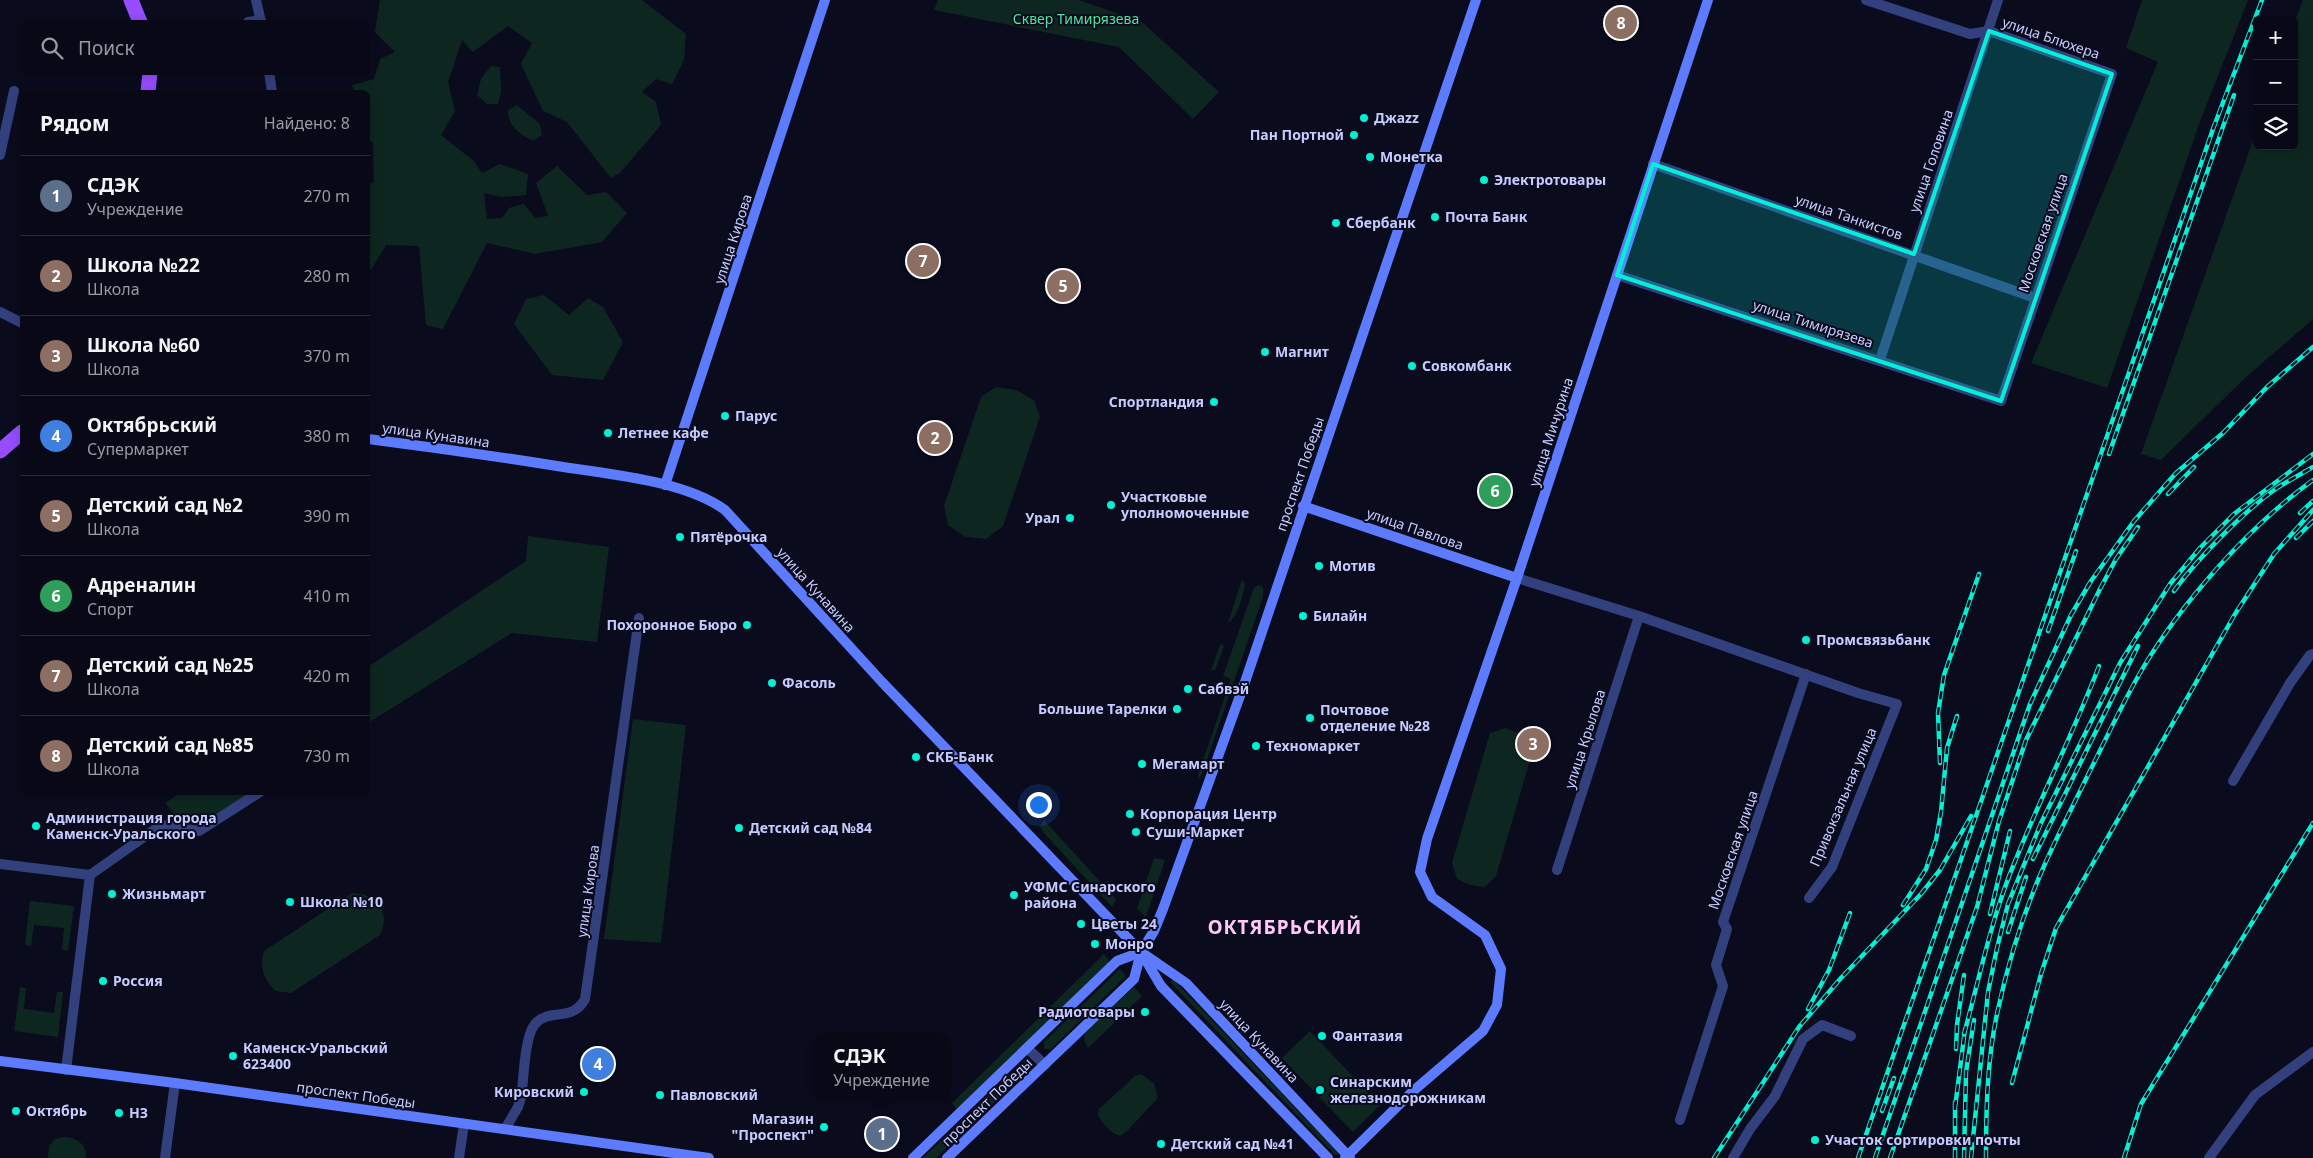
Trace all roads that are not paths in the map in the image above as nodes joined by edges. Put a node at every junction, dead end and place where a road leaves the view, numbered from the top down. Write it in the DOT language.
graph roads {
  1 [pos="131,0"];
  2 [pos="256,0"];
  3 [pos="823,0"];
  4 [pos="1476,0"];
  5 [pos="1708,0"];
  6 [pos="1866,0"];
  7 [pos="1998,0"];
  8 [pos="139,20"];
  9 [pos="261,20"];
  10 [pos="1989,31"];
  11 [pos="2112,74"];
  12 [pos="150,75"];
  13 [pos="269,75"];
  14 [pos="148,90"];
  15 [pos="272,90"];
  16 [pos="14,91"];
  17 [pos="0,155"];
  18 [pos="1653,164"];
  19 [pos="1914,254"];
  20 [pos="1616,275"];
  21 [pos="2035,298"];
  22 [pos="0,312"];
  23 [pos="20,322"];
  24 [pos="1880,360"];
  25 [pos="2001,401"];
  26 [pos="20,434"];
  27 [pos="370,439"];
  28 [pos="0,451"];
  29 [pos="665,485"];
  30 [pos="1303,506"];
  31 [pos="1517,578"];
  32 [pos="1639,616"];
  33 [pos="639,618"];
  34 [pos="2313,654"];
  35 [pos="1806,674"];
  36 [pos="2232,781"];
  37 [pos="255,795"];
  38 [pos="0,864"];
  39 [pos="1557,870"];
  40 [pos="90,875"];
  41 [pos="1809,898"];
  42 [pos="1141,952"];
  43 [pos="1851,1036"];
  44 [pos="1027,1048"];
  45 [pos="2313,1052"];
  46 [pos="0,1061"];
  47 [pos="1045,1065"];
  48 [pos="66,1070"];
  49 [pos="175,1084"];
  50 [pos="1680,1120"];
  51 [pos="464,1124"];
  52 [pos="505,1129"];
  53 [pos="1348,1157"];
  54 [pos="165,1158"];
  55 [pos="459,1158"];
  56 [pos="709,1158"];
  57 [pos="913,1158"];
  58 [pos="947,1158"];
  59 [pos="1328,1158"];
  60 [pos="1733,1158"];
  61 [pos="2209,1158"];
  1 -- 8 [label="main road"];
  2 -- 9 [label="street"];
  3 -- 29 [label="main road, улица Кирова"];
  4 -- 30 [label="main road, проспект Победы"];
  5 -- 18 [label="main road, улица Мичурина"];
  6 -- 10 [label="street, улица Блюхера"];
  7 -- 10 [label="street, улица Головина"];
  10 -- 11 [label="street, улица Блюхера"];
  10 -- 19 [label="street, улица Головина"];
  11 -- 21 [label="street, Московская улица"];
  12 -- 14 [label="main road"];
  13 -- 15 [label="street"];
  16 -- 17 [label="street"];
  18 -- 19 [label="street, улица Танкистов"];
  18 -- 20 [label="main road, улица Мичурина"];
  19 -- 21 [label="street, улица Танкистов"];
  19 -- 24 [label="street, улица Головина"];
  20 -- 24 [label="street, улица Тимирязева"];
  20 -- 31 [label="main road, улица Мичурина"];
  21 -- 25 [label="street, Московская улица"];
  22 -- 23 [label="street"];
  24 -- 25 [label="street, улица Тимирязева"];
  26 -- 28 [label="main road"];
  27 -- 29 [label="main road, улица Кунавина"];
  29 -- 42 [label="main road, улица Кунавина"];
  30 -- 31 [label="main road, улица Павлова"];
  30 -- 42 [label="main road, проспект Победы"];
  31 -- 32 [label="street"];
  31 -- 53 [label="main road, улица Мичурина"];
  32 -- 35 [label="street"];
  32 -- 39 [label="street, улица Крылова"];
  33 -- 52 [label="street, улица Кирова"];
  34 -- 36 [label="street"];
  35 -- 41 [label="street, Привокзальная улица"];
  35 -- 50 [label="street, Московская улица"];
  37 -- 40 [label="street"];
  38 -- 40 [label="street"];
  40 -- 48 [label="street"];
  42 -- 44 [label="main road, проспект Победы"];
  42 -- 47 [label="main road, проспект Победы"];
  42 -- 53 [label="main road, улица Кунавина"];
  42 -- 59 [label="main road, улица Кунавина"];
  43 -- 60 [label="street"];
  44 -- 47 [label="street, проспект Победы"];
  44 -- 57 [label="main road, проспект Победы"];
  45 -- 61 [label="street"];
  46 -- 48 [label="main road, проспект Победы"];
  47 -- 58 [label="main road, проспект Победы"];
  48 -- 49 [label="main road, проспект Победы"];
  49 -- 51 [label="main road, проспект Победы"];
  49 -- 54 [label="street"];
  51 -- 52 [label="main road, проспект Победы"];
  51 -- 55 [label="street"];
  52 -- 56 [label="main road, проспект Победы"];
}
